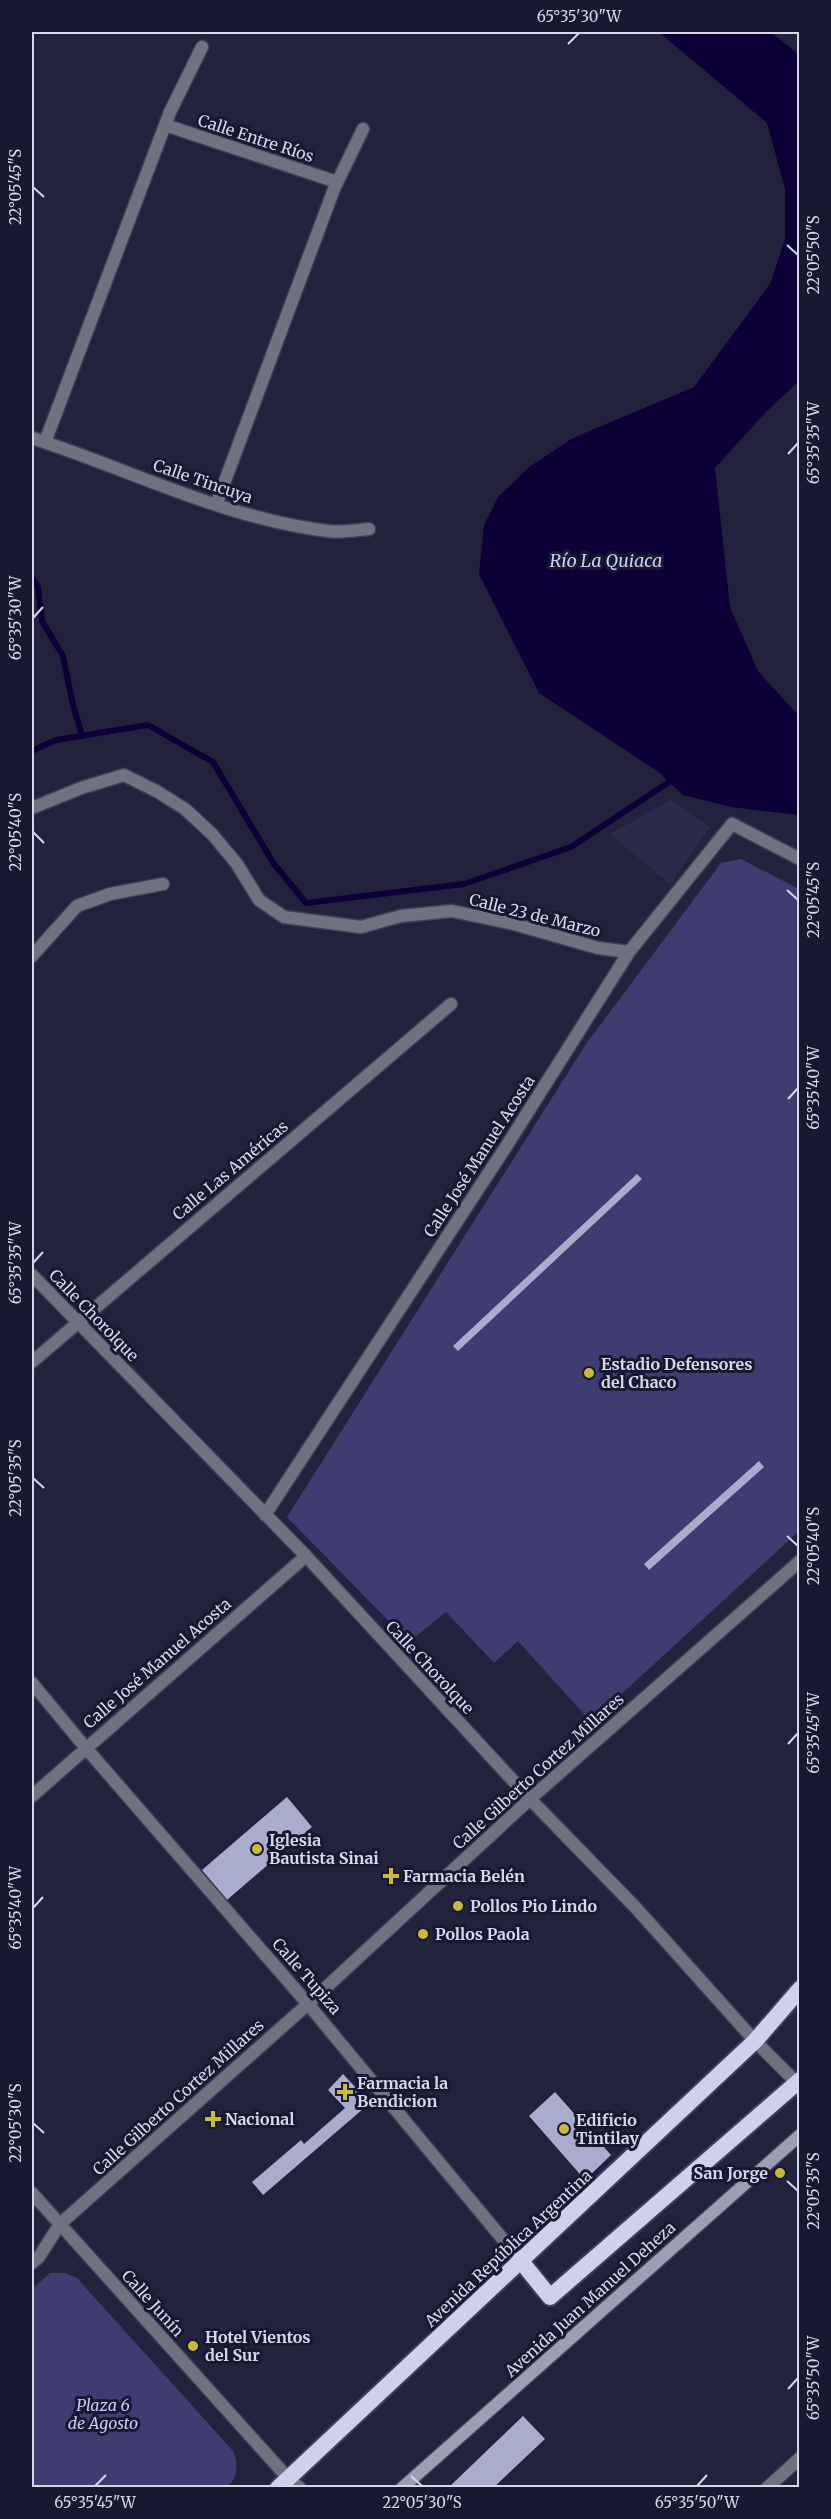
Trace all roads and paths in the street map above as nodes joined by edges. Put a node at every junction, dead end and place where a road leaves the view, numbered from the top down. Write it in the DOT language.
graph roads {
  1 [pos="202,47"];
  2 [pos="165,125"];
  3 [pos="363,129"];
  4 [pos="338,182"];
  5 [pos="32,438"];
  6 [pos="45,442"];
  7 [pos="216,505"];
  8 [pos="369,529"];
  9 [pos="32,808"];
  10 [pos="800,859"];
  11 [pos="163,884"];
  12 [pos="629,951"];
  13 [pos="32,956"];
  14 [pos="451,1004"];
  15 [pos="32,1275"];
  16 [pos="78,1322"];
  17 [pos="32,1362"];
  18 [pos="266,1515"];
  19 [pos="306,1556"];
  20 [pos="800,1561"];
  21 [pos="32,1683"];
  22 [pos="85,1747"];
  23 [pos="32,1796"];
  24 [pos="530,1799"];
  25 [pos="800,1989"];
  26 [pos="308,2004"];
  27 [pos="755,2041"];
  28 [pos="798,2083"];
  29 [pos="800,2135"];
  30 [pos="32,2193"];
  31 [pos="60,2224"];
  32 [pos="520,2260"];
  33 [pos="32,2263"];
  34 [pos="800,2458"];
  35 [pos="289,2484"];
  36 [pos="402,2487"];
  37 [pos="767,2487"];
  1 -- 2 [label="street"];
  2 -- 4 [label="street, Calle Entre Ríos"];
  2 -- 6 [label="street"];
  3 -- 4 [label="street"];
  4 -- 7 [label="street"];
  5 -- 6 [label="street, Calle Tincuya"];
  6 -- 7 [label="street, Calle Tincuya"];
  7 -- 8 [label="street, Calle Tincuya"];
  9 -- 12 [label="street, Calle 23 de Marzo"];
  10 -- 12 [label="street, Calle José Manuel Acosta"];
  11 -- 13 [label="street"];
  12 -- 18 [label="street, Calle José Manuel Acosta"];
  14 -- 16 [label="street, Calle Las Américas"];
  15 -- 16 [label="street, Calle Chorolque"];
  16 -- 17 [label="street, Calle Las Américas"];
  16 -- 18 [label="street, Calle Chorolque"];
  18 -- 19 [label="street, Calle Chorolque"];
  19 -- 22 [label="street, Calle José Manuel Acosta"];
  19 -- 24 [label="street, Calle Chorolque"];
  20 -- 24 [label="street, Calle Gilberto Cortez Millares"];
  21 -- 22 [label="street, Calle Tupiza"];
  22 -- 23 [label="street, Calle José Manuel Acosta"];
  22 -- 26 [label="street, Calle Tupiza"];
  24 -- 26 [label="street, Calle Gilberto Cortez Millares"];
  24 -- 27 [label="street, Calle Chorolque"];
  25 -- 27 [label="highway, Avenida República Argentina"];
  26 -- 31 [label="street, Calle Gilberto Cortez Millares"];
  26 -- 32 [label="street, Calle Tupiza"];
  27 -- 28 [label="street, Calle Chorolque"];
  27 -- 32 [label="highway, Avenida República Argentina"];
  28 -- 32 [label="highway, Calle Tupiza"];
  29 -- 36 [label="main road, Avenida Juan Manuel Deheza"];
  30 -- 31 [label="street, Calle Junín"];
  31 -- 33 [label="street, Calle Gilberto Cortez Millares"];
  31 -- 35 [label="street, Calle Junín"];
  32 -- 35 [label="highway, Avenida República Argentina"];
  34 -- 37 [label="street"];
}
